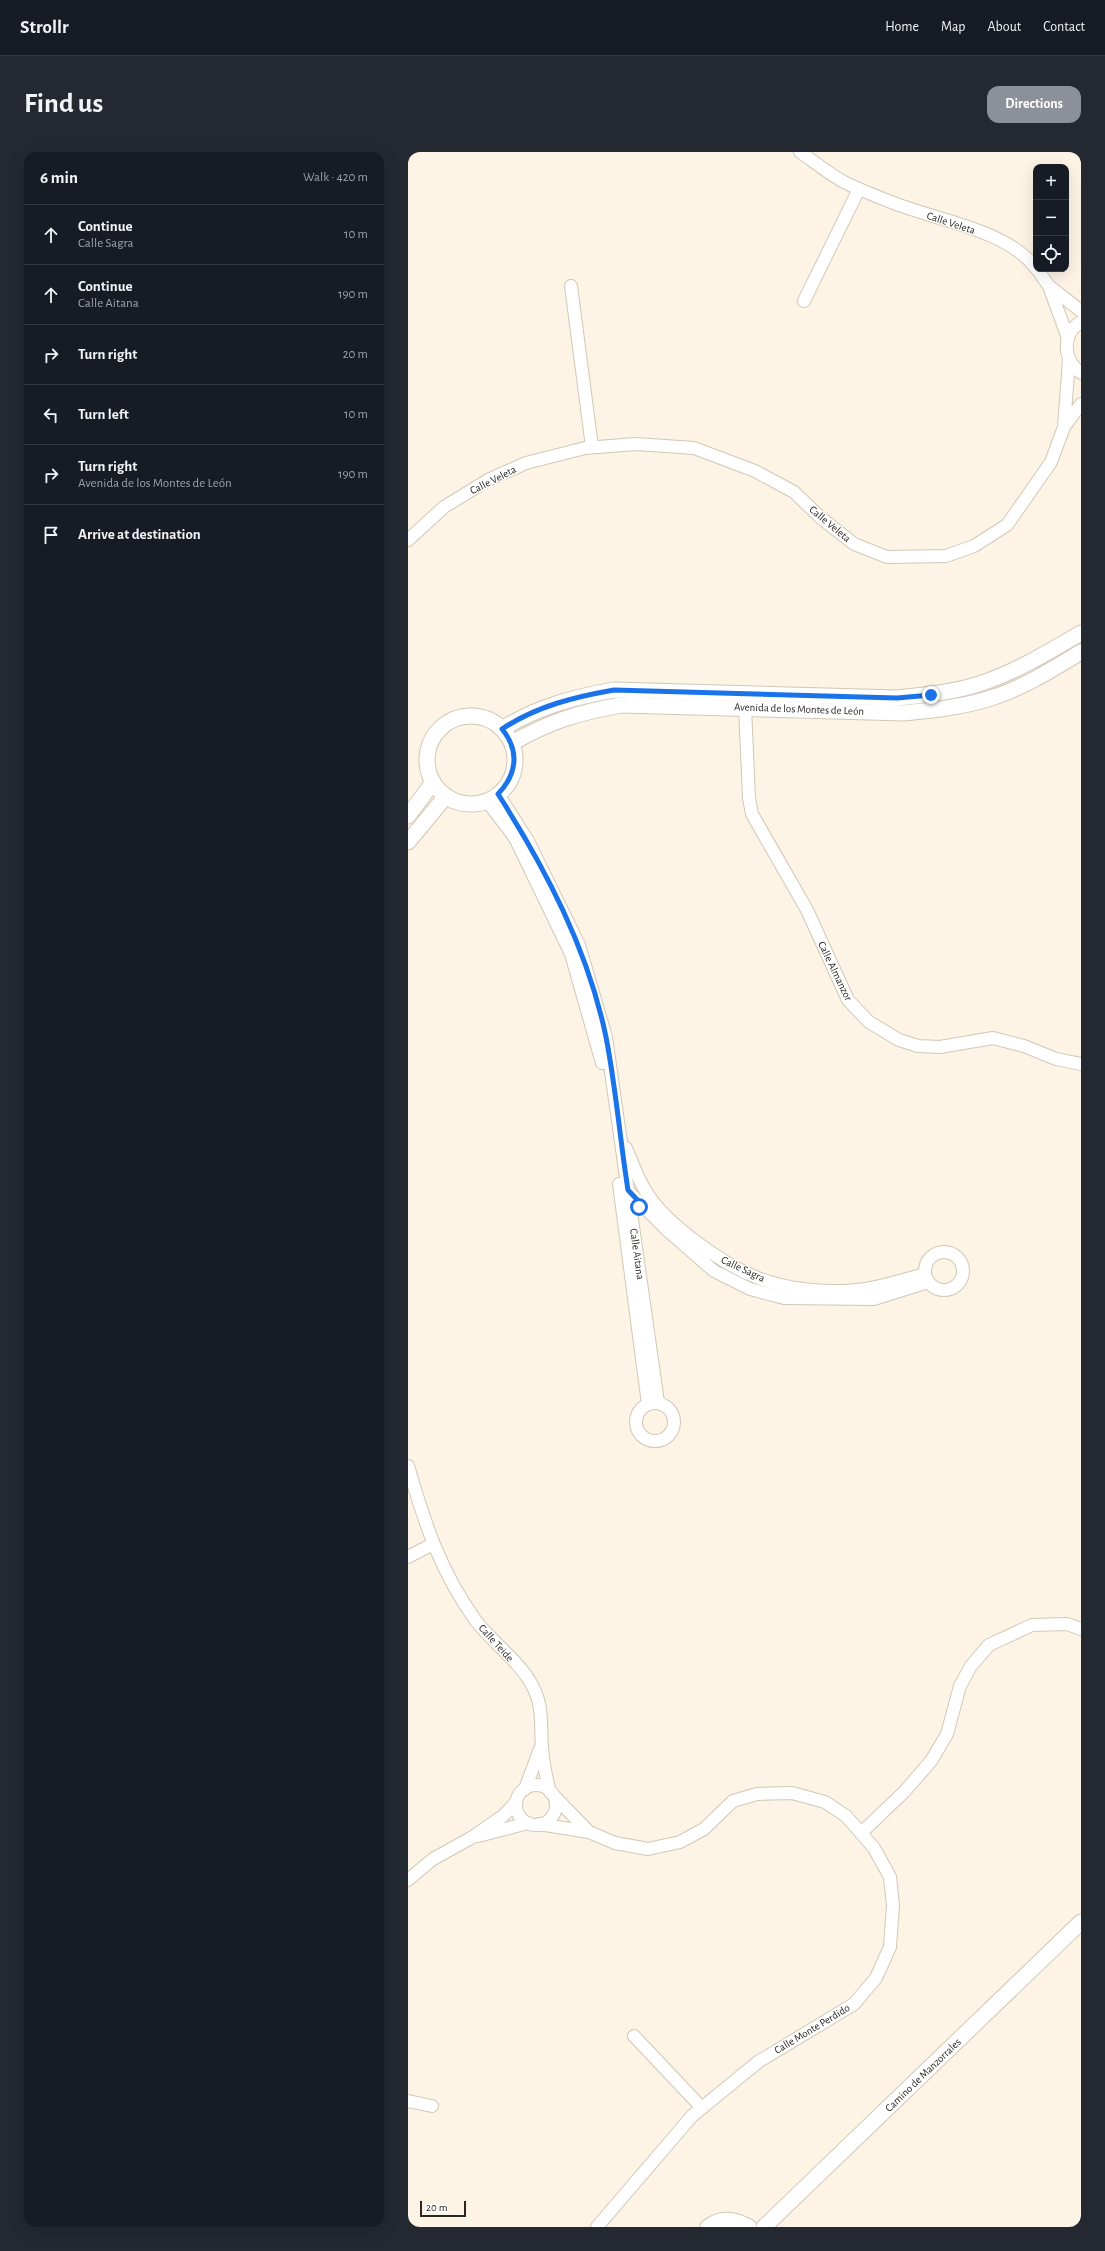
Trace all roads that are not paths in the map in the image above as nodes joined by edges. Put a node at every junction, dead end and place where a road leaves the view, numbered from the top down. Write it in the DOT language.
graph roads {
  1 [pos="800,152"];
  2 [pos="859,189"];
  3 [pos="1033,266"];
  4 [pos="1038,272"];
  5 [pos="571,286"];
  6 [pos="1049,286"];
  7 [pos="804,301"];
  8 [pos="1081,311"];
  9 [pos="1081,322"];
  10 [pos="1068,338"];
  11 [pos="1069,360"];
  12 [pos="1081,373"];
  13 [pos="1081,404"];
  14 [pos="1064,427"];
  15 [pos="592,447"];
  16 [pos="408,540"];
  17 [pos="1081,633"];
  18 [pos="1081,652"];
  19 [pos="745,707"];
  20 [pos="502,729"];
  21 [pos="512,743"];
  22 [pos="433,782"];
  23 [pos="446,796"];
  24 [pos="493,797"];
  25 [pos="408,816"];
  26 [pos="408,842"];
  27 [pos="1081,1064"];
  28 [pos="620,1136"];
  29 [pos="618,1181"];
  30 [pos="628,1190"];
  31 [pos="656,1203"];
  32 [pos="644,1207"];
  33 [pos="655,1219"];
  34 [pos="629,1220"];
  35 [pos="653,1403"];
  36 [pos="408,1466"];
  37 [pos="433,1544"];
  38 [pos="408,1557"];
  39 [pos="1081,1629"];
  40 [pos="541,1746"];
  41 [pos="525,1789"];
  42 [pos="551,1793"];
  43 [pos="516,1802"];
  44 [pos="534,1824"];
  45 [pos="589,1832"];
  46 [pos="861,1833"];
  47 [pos="471,1838"];
  48 [pos="408,1880"];
  49 [pos="1081,1922"];
  50 [pos="634,2036"];
  51 [pos="408,2101"];
  52 [pos="432,2106"];
  53 [pos="702,2108"];
  54 [pos="597,2227"];
  55 [pos="708,2227"];
  56 [pos="748,2227"];
  57 [pos="764,2227"];
  1 -- 2 [label="street, Calle Veleta"];
  2 -- 3 [label="street, Calle Veleta"];
  2 -- 7 [label="street"];
  4 -- 6 [label="street, Calle Veleta"];
  5 -- 15 [label="street"];
  6 -- 8 [label="street, Calle Veleta"];
  6 -- 10 [label="street, Calle Veleta"];
  9 -- 10 [label="street"];
  10 -- 11 [label="street, Calle Veleta"];
  11 -- 12 [label="street"];
  11 -- 14 [label="street, Calle Veleta"];
  13 -- 14 [label="street, Calle Veleta"];
  14 -- 15 [label="street, Calle Veleta"];
  15 -- 16 [label="street, Calle Veleta"];
  17 -- 20 [label="street, Avenida de los Montes de León"];
  18 -- 19 [label="street, Avenida de los Montes de León"];
  19 -- 21 [label="street, Avenida de los Montes de León"];
  19 -- 27 [label="street, Calle Almanzor"];
  20 -- 21 [label="street"];
  20 -- 22 [label="street"];
  21 -- 24 [label="street"];
  22 -- 23 [label="street"];
  22 -- 25 [label="street"];
  23 -- 24 [label="street"];
  23 -- 26 [label="street"];
  24 -- 28 [label="street, Calle Aitana"];
  24 -- 29 [label="street, Calle Aitana"];
  28 -- 30 [label="street, Calle Aitana"];
  28 -- 31 [label="street, Calle Sagra"];
  29 -- 30 [label="street, Calle Sagra"];
  29 -- 34 [label="street, Calle Aitana"];
  30 -- 32 [label="street, Calle Sagra"];
  30 -- 34 [label="street, Calle Aitana"];
  31 -- 32 [label="street"];
  31 -- 33 [label="street, Calle Sagra"];
  32 -- 33 [label="street, Calle Sagra"];
  32 -- 34 [label="street"];
  33 -- 34 [label="street"];
  34 -- 35 [label="street, Calle Aitana"];
  36 -- 37 [label="street, Calle Teide"];
  37 -- 38 [label="street"];
  37 -- 40 [label="street, Calle Teide"];
  39 -- 46 [label="street"];
  40 -- 41 [label="street, Calle Teide"];
  40 -- 42 [label="street, Calle Teide"];
  41 -- 42 [label="street"];
  41 -- 43 [label="street"];
  42 -- 44 [label="street"];
  42 -- 45 [label="street, Calle Monte Perdido"];
  43 -- 44 [label="street"];
  43 -- 47 [label="street"];
  44 -- 45 [label="street, Calle Monte Perdido"];
  44 -- 47 [label="street"];
  45 -- 46 [label="street, Calle Monte Perdido"];
  46 -- 53 [label="street, Calle Monte Perdido"];
  47 -- 48 [label="street"];
  49 -- 57 [label="street, Camino de Manzorrales"];
  50 -- 53 [label="street"];
  51 -- 52 [label="street"];
  53 -- 54 [label="street, Calle Monte Perdido"];
  55 -- 56 [label="street"];
}
